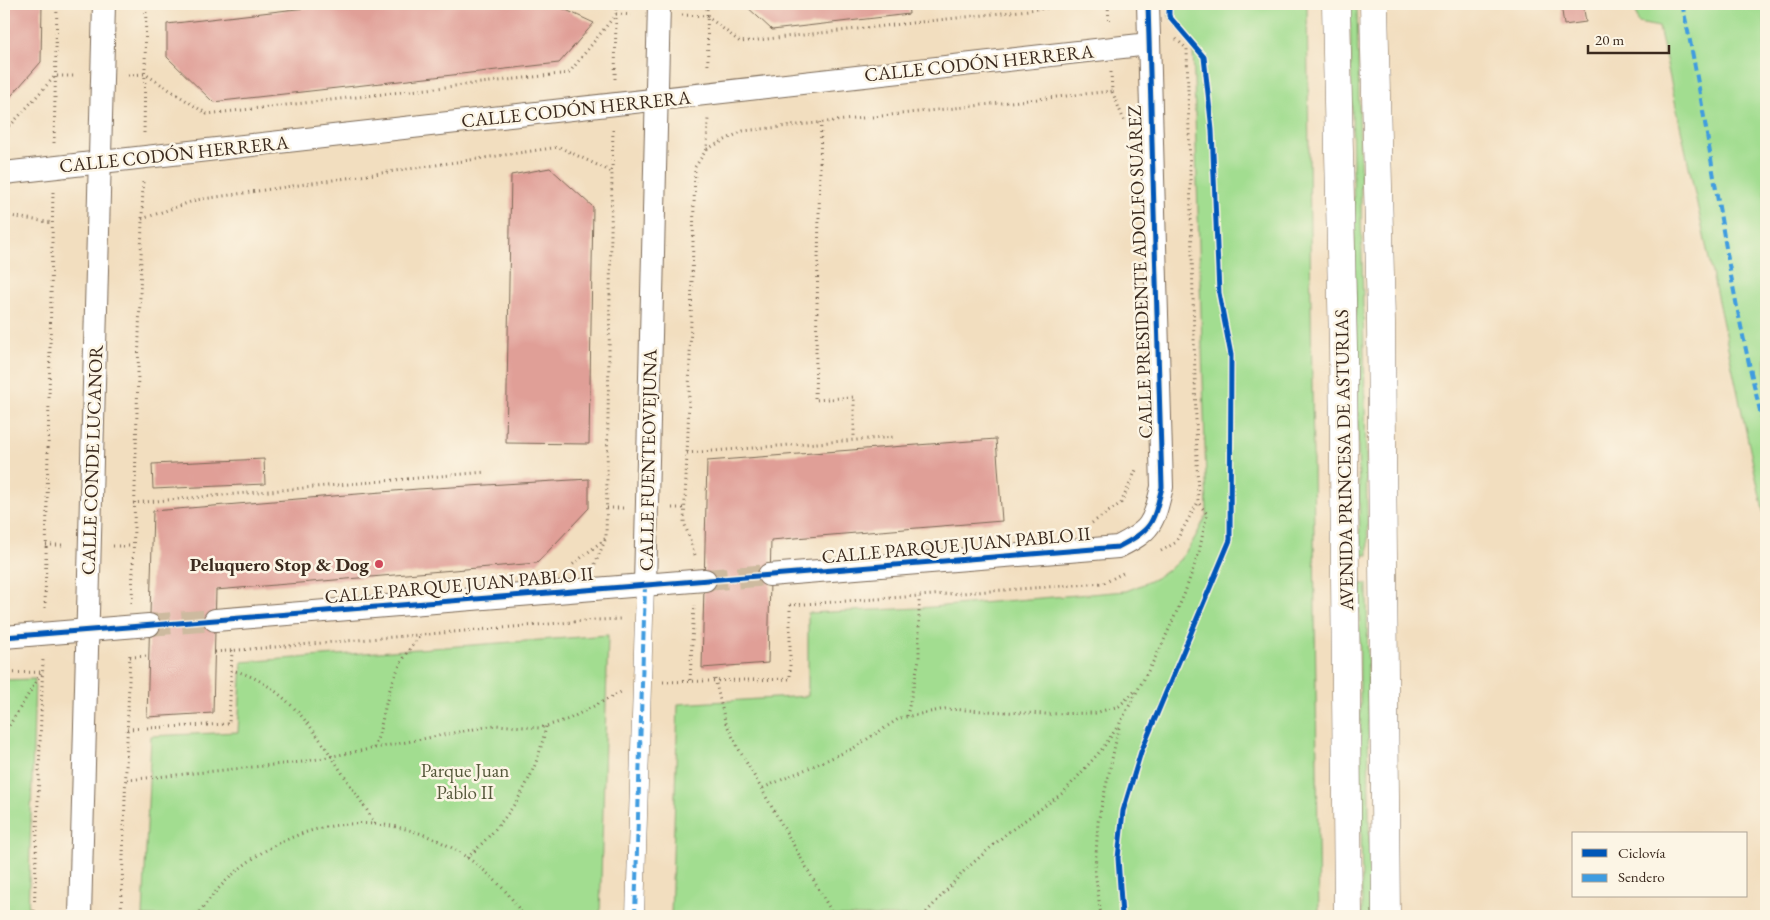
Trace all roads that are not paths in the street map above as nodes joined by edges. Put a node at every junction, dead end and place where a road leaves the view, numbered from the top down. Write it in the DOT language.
graph roads {
  1 [pos="104,4"];
  2 [pos="1148,4"];
  3 [pos="1336,4"];
  4 [pos="1374,4"];
  5 [pos="659,9"];
  6 [pos="1149,44"];
  7 [pos="657,100"];
  8 [pos="100,163"];
  9 [pos="4,173"];
  10 [pos="1142,535"];
  11 [pos="770,575"];
  12 [pos="700,581"];
  13 [pos="645,586"];
  14 [pos="215,620"];
  15 [pos="140,626"];
  16 [pos="88,630"];
  17 [pos="4,637"];
  18 [pos="80,916"];
  19 [pos="635,916"];
  20 [pos="1348,916"];
  21 [pos="1386,916"];
  1 -- 8 [label="street, CALLE CONDE LUCANOR"];
  2 -- 6 [label="street, CALLE PRESIDENTE ADOLFO SUÁREZ"];
  3 -- 20 [label="main road, AVENIDA PRINCESA DE ASTURIAS"];
  4 -- 21 [label="main road, AVENIDA PRINCESA DE ASTURIAS"];
  5 -- 7 [label="street, CALLE FUENTEOVEJUNA"];
  6 -- 7 [label="street, CALLE CODÓN HERRERA"];
  6 -- 10 [label="street, CALLE PRESIDENTE ADOLFO SUÁREZ"];
  7 -- 8 [label="street, CALLE CODÓN HERRERA"];
  7 -- 13 [label="street, CALLE FUENTEOVEJUNA"];
  8 -- 9 [label="street, CALLE CODÓN HERRERA"];
  8 -- 16 [label="street, CALLE CONDE LUCANOR"];
  10 -- 11 [label="street, CALLE PARQUE JUAN PABLO II"];
  12 -- 13 [label="street, CALLE PARQUE JUAN PABLO II"];
  13 -- 14 [label="street, CALLE PARQUE JUAN PABLO II"];
  13 -- 19 [label="street, CALLE FUENTEOVEJUNA"];
  15 -- 16 [label="street"];
  16 -- 17 [label="street"];
  16 -- 18 [label="street, CALLE CONDE LUCANOR"];
}
